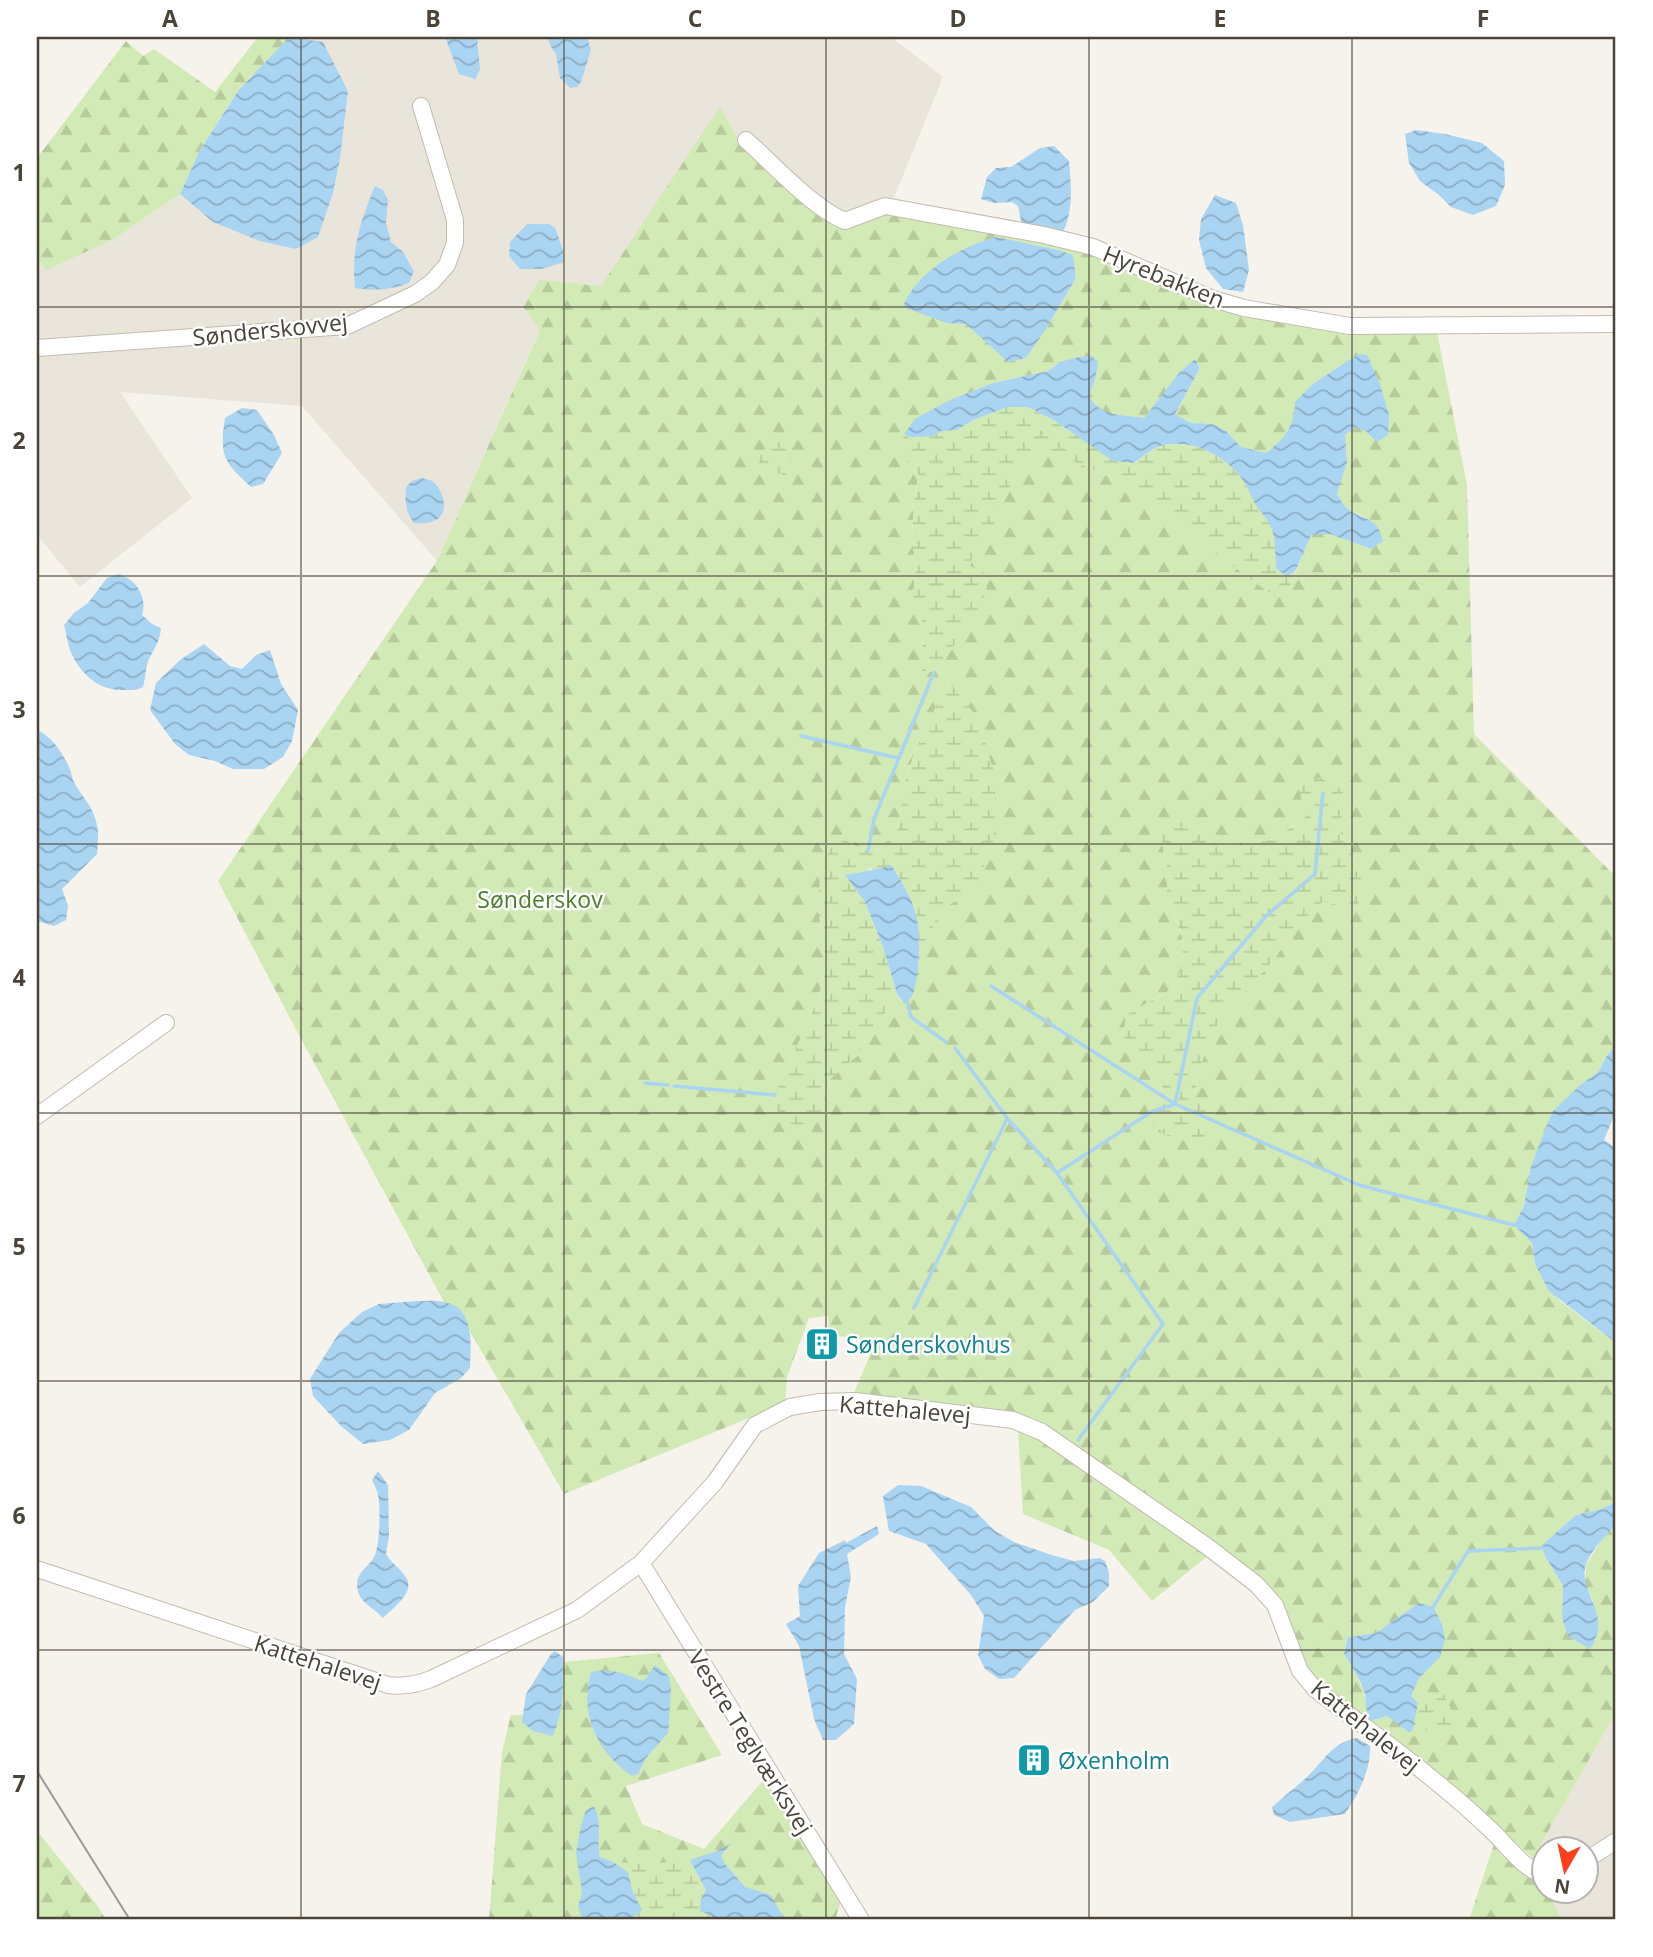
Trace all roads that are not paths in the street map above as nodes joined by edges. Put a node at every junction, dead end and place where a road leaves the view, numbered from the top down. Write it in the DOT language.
graph roads {
  1 [pos="421,106"];
  2 [pos="746,139"];
  3 [pos="1616,324"];
  4 [pos="37,348"];
  5 [pos="166,1023"];
  6 [pos="37,1116"];
  7 [pos="641,1563"];
  8 [pos="37,1569"];
  9 [pos="1616,1840"];
  10 [pos="1600,1851"];
  11 [pos="1530,1867"];
  12 [pos="862,1920"];
  1 -- 4 [label="street, Sønderskovvej"];
  2 -- 3 [label="street, Hyrebakken"];
  5 -- 6 [label="street"];
  7 -- 8 [label="street, Kattehalevej"];
  7 -- 11 [label="street, Kattehalevej"];
  7 -- 12 [label="street, Vestre Teglværksvej"];
  9 -- 10 [label="street"];
}
